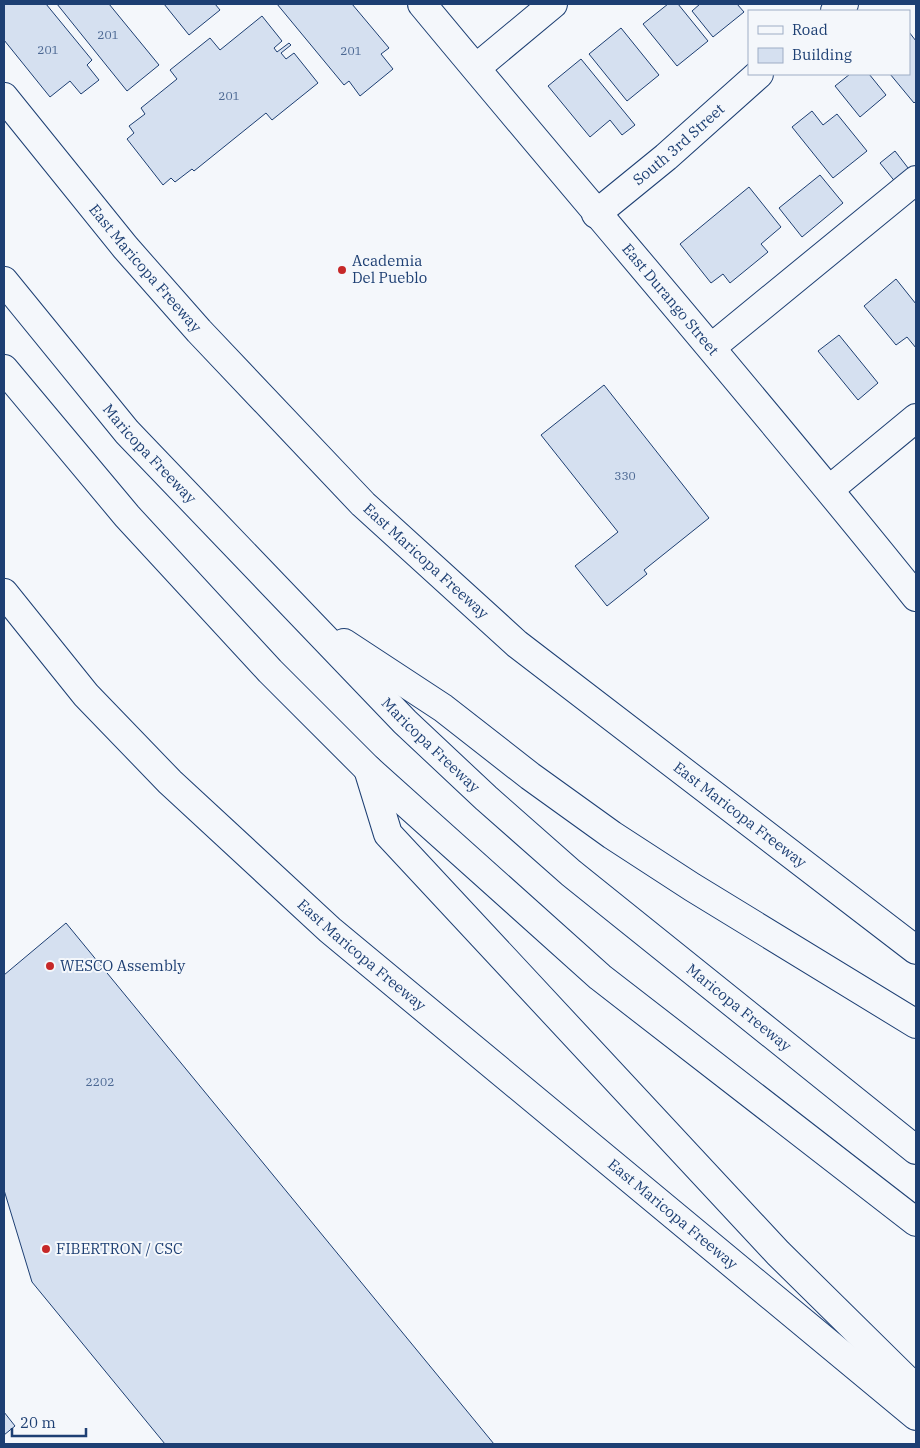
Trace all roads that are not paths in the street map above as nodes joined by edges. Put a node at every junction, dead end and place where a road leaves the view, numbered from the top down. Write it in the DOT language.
graph roads {
  1 [pos="422,4"];
  2 [pos="553,4"];
  3 [pos="476,68"];
  4 [pos="758,75"];
  5 [pos="4,97"];
  6 [pos="916,180"];
  7 [pos="596,214"];
  8 [pos="4,281"];
  9 [pos="712,347"];
  10 [pos="4,369"];
  11 [pos="916,418"];
  12 [pos="830,489"];
  13 [pos="4,593"];
  14 [pos="916,596"];
  15 [pos="302,615"];
  16 [pos="368,769"];
  17 [pos="916,950"];
  18 [pos="916,1024"];
  19 [pos="916,1150"];
  20 [pos="916,1222"];
  21 [pos="916,1388"];
  22 [pos="916,1416"];
  1 -- 3 [label="main road, East Durango Street"];
  2 -- 3 [label="main road"];
  3 -- 7 [label="main road, East Durango Street"];
  4 -- 7 [label="main road, South 3rd Street"];
  5 -- 17 [label="main road, East Maricopa Freeway"];
  6 -- 9 [label="main road"];
  7 -- 9 [label="main road, East Durango Street"];
  8 -- 15 [label="main road, Maricopa Freeway"];
  9 -- 12 [label="main road, East Durango Street"];
  10 -- 16 [label="main road"];
  11 -- 12 [label="main road"];
  12 -- 14 [label="main road, East Durango Street"];
  13 -- 22 [label="main road, East Maricopa Freeway"];
  15 -- 18 [label="main road"];
  15 -- 19 [label="main road, Maricopa Freeway"];
  16 -- 20 [label="main road"];
  16 -- 21 [label="main road"];
}
